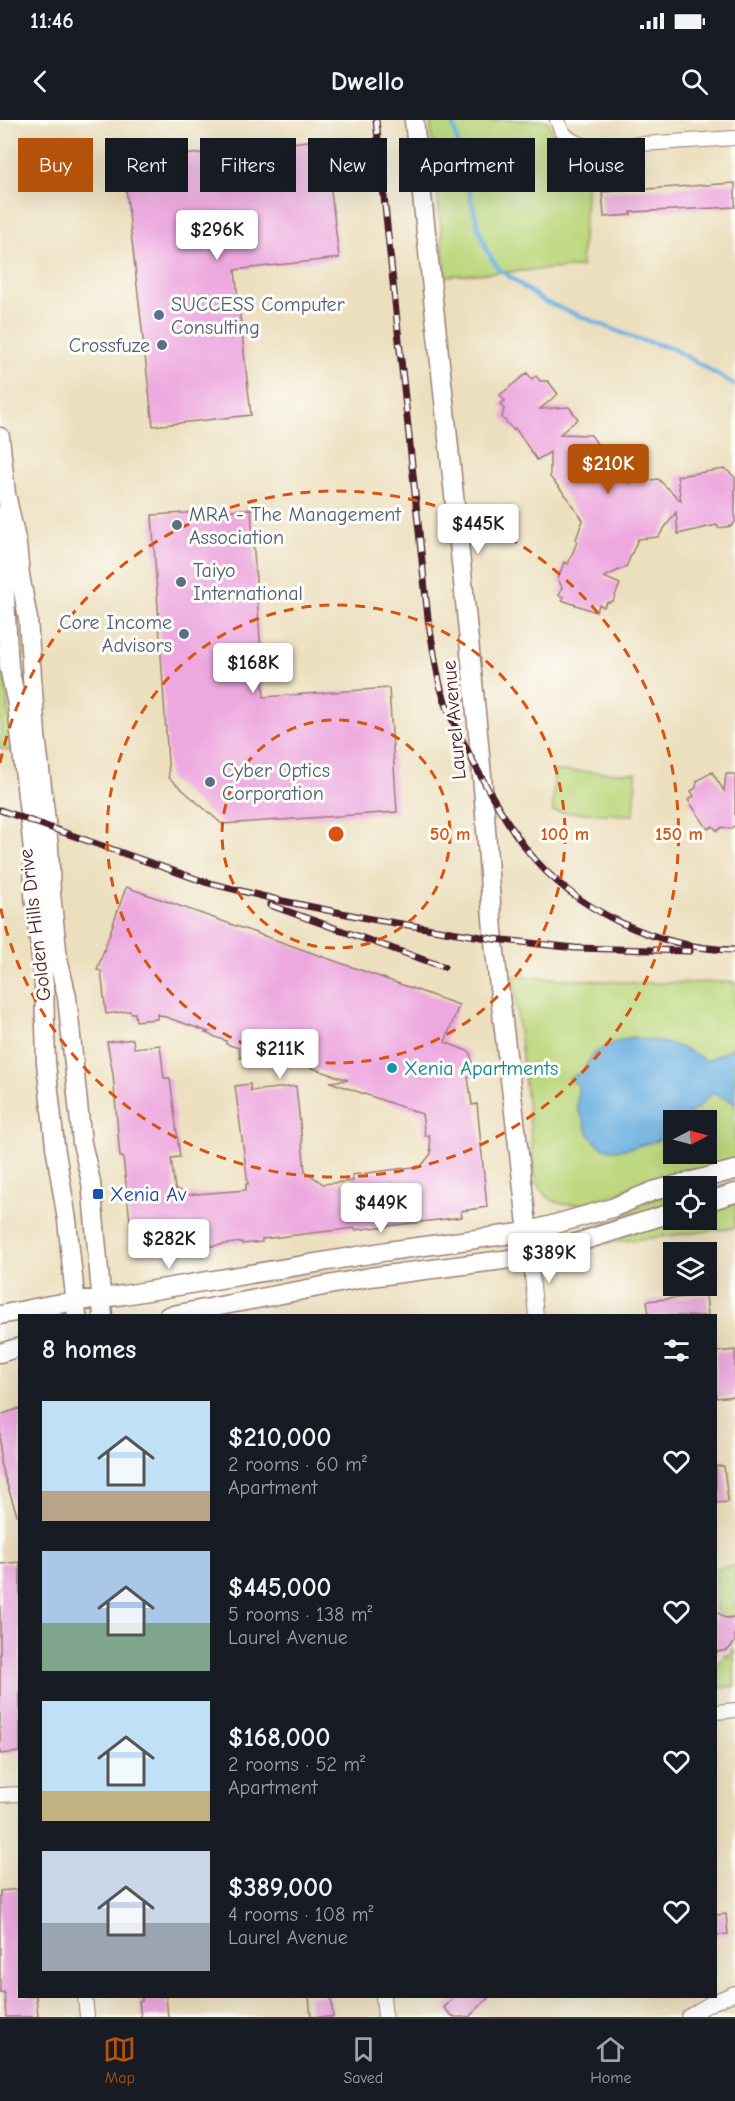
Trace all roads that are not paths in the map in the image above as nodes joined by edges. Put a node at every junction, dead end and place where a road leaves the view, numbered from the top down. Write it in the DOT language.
graph roads {
  1 [pos="414,120"];
  2 [pos="557,120"];
  3 [pos="735,138"];
  4 [pos="0,437"];
  5 [pos="6,494"];
  6 [pos="735,1170"];
  7 [pos="735,1193"];
  8 [pos="717,1199"];
  9 [pos="663,1215"];
  10 [pos="527,1232"];
  11 [pos="530,1255"];
  12 [pos="103,1307"];
  13 [pos="77,1309"];
  14 [pos="18,1314"];
  15 [pos="22,1314"];
  16 [pos="178,1314"];
  17 [pos="536,1314"];
  18 [pos="0,1316"];
  19 [pos="18,1348"];
  20 [pos="0,1353"];
  21 [pos="735,1710"];
  22 [pos="717,1712"];
  23 [pos="18,1794"];
  24 [pos="0,1796"];
  25 [pos="735,1993"];
  26 [pos="85,1998"];
  27 [pos="383,1998"];
  28 [pos="87,2017"];
  29 [pos="385,2017"];
  30 [pos="688,2017"];
  1 -- 10 [label="street, Laurel Avenue"];
  2 -- 3 [label="street"];
  4 -- 5 [label="street, Golden Hills Drive"];
  5 -- 12 [label="street, Golden Hills Drive"];
  5 -- 13 [label="street, Golden Hills Drive"];
  6 -- 10 [label="street"];
  7 -- 8 [label="street"];
  9 -- 11 [label="street"];
  10 -- 11 [label="street, Laurel Avenue"];
  10 -- 12 [label="street"];
  11 -- 16 [label="street"];
  11 -- 17 [label="street, Laurel Avenue"];
  12 -- 13 [label="street"];
  13 -- 15 [label="street"];
  14 -- 18 [label="street"];
  19 -- 20 [label="street"];
  21 -- 22 [label="street"];
  23 -- 24 [label="street"];
  25 -- 30 [label="street"];
  26 -- 28 [label="street"];
  27 -- 29 [label="street"];
}
